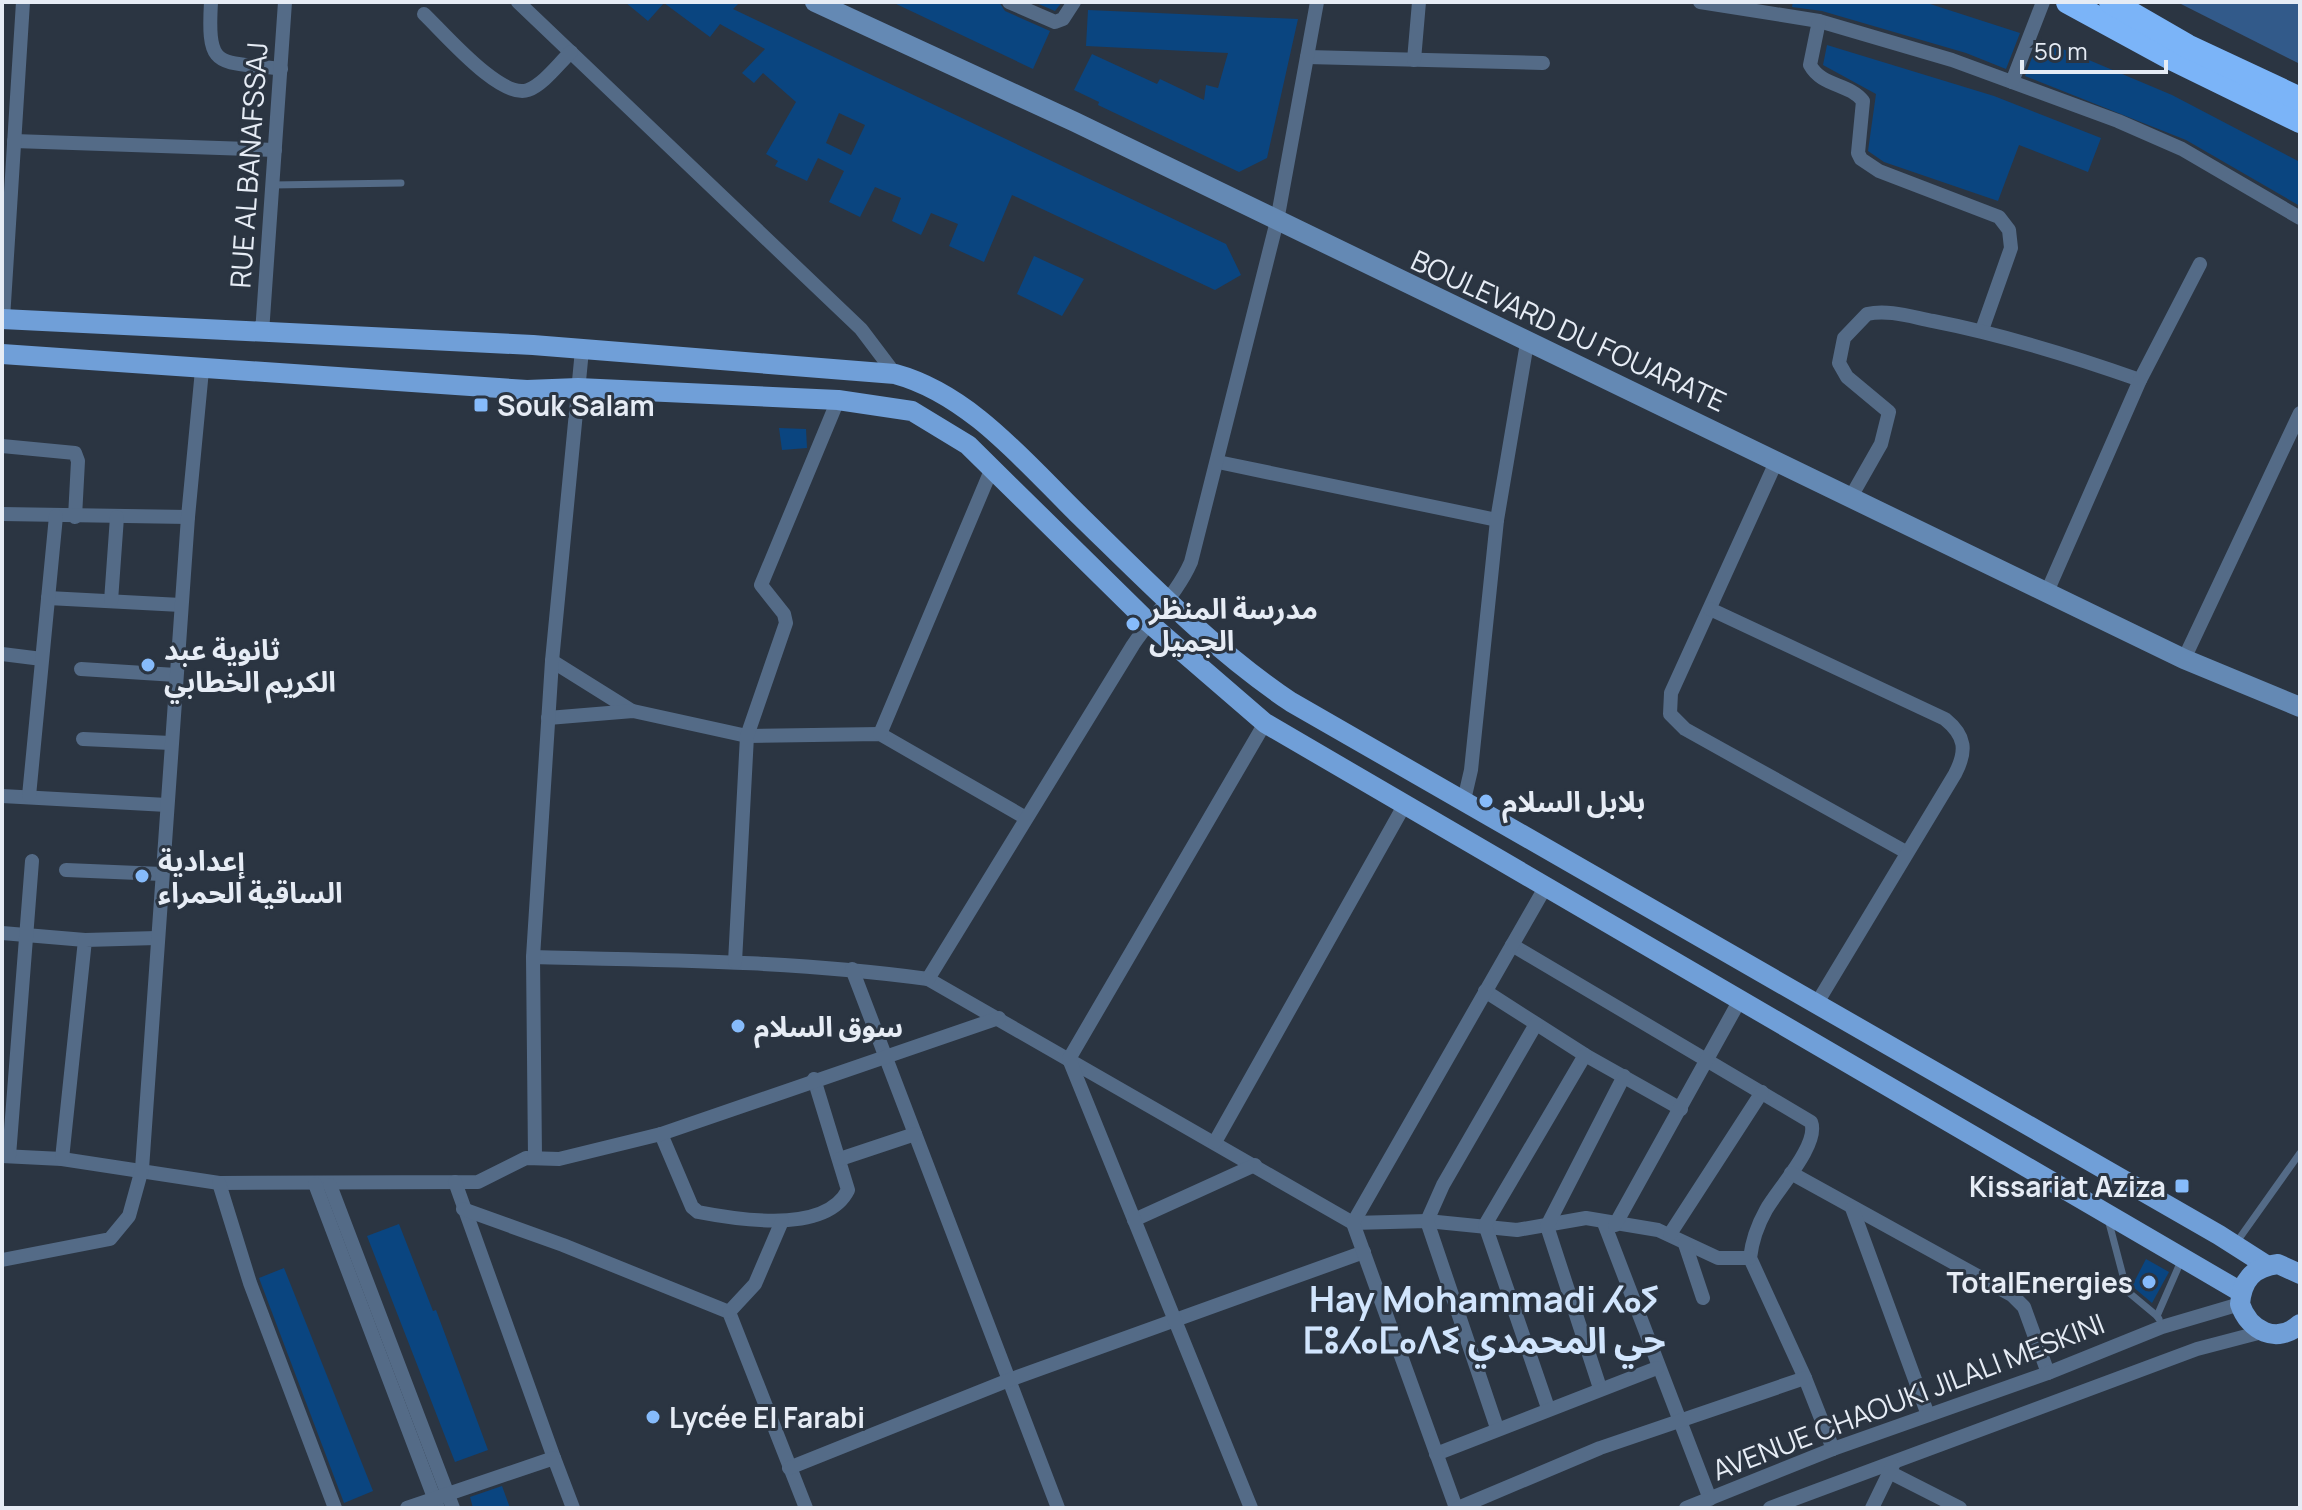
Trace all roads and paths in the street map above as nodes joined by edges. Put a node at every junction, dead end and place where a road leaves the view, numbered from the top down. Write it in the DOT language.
graph roads {
  1 [pos="23,2"];
  2 [pos="211,2"];
  3 [pos="285,2"];
  4 [pos="518,2"];
  5 [pos="1009,2"];
  6 [pos="1074,2"];
  7 [pos="1317,2"];
  8 [pos="1419,2"];
  9 [pos="1701,2"];
  10 [pos="2068,2"];
  11 [pos="2111,2"];
  12 [pos="818,3"];
  13 [pos="2040,3"];
  14 [pos="424,14"];
  15 [pos="1819,21"];
  16 [pos="571,52"];
  17 [pos="1307,57"];
  18 [pos="1414,60"];
  19 [pos="1543,63"];
  20 [pos="281,69"];
  21 [pos="2012,82"];
  22 [pos="2300,99"];
  23 [pos="2300,121"];
  24 [pos="14,141"];
  25 [pos="275,150"];
  26 [pos="401,183"];
  27 [pos="273,185"];
  28 [pos="2300,218"];
  29 [pos="1277,221"];
  30 [pos="2200,264"];
  31 [pos="2,319"];
  32 [pos="1982,330"];
  33 [pos="262,333"];
  34 [pos="1527,343"];
  35 [pos="582,350"];
  36 [pos="2,354"];
  37 [pos="202,370"];
  38 [pos="895,374"];
  39 [pos="2140,380"];
  40 [pos="578,388"];
  41 [pos="838,400"];
  42 [pos="2300,413"];
  43 [pos="2,446"];
  44 [pos="1777,460"];
  45 [pos="1218,462"];
  46 [pos="992,468"];
  47 [pos="1852,495"];
  48 [pos="2,514"];
  49 [pos="56,516"];
  50 [pos="75,517"];
  51 [pos="117,517"];
  52 [pos="188,517"];
  53 [pos="1497,520"];
  54 [pos="2047,592"];
  55 [pos="48,598"];
  56 [pos="111,601"];
  57 [pos="1168,602"];
  58 [pos="181,605"];
  59 [pos="1710,609"];
  60 [pos="1148,622"];
  61 [pos="2,654"];
  62 [pos="42,659"];
  63 [pos="2184,659"];
  64 [pos="552,661"];
  65 [pos="81,669"];
  66 [pos="176,675"];
  67 [pos="2300,707"];
  68 [pos="633,711"];
  69 [pos="548,718"];
  70 [pos="1265,723"];
  71 [pos="880,734"];
  72 [pos="747,736"];
  73 [pos="83,739"];
  74 [pos="171,743"];
  75 [pos="2,796"];
  76 [pos="29,796"];
  77 [pos="1464,800"];
  78 [pos="1405,804"];
  79 [pos="167,805"];
  80 [pos="1026,818"];
  81 [pos="1906,852"];
  82 [pos="32,861"];
  83 [pos="66,870"];
  84 [pos="162,874"];
  85 [pos="1546,886"];
  86 [pos="2,933"];
  87 [pos="26,935"];
  88 [pos="157,938"];
  89 [pos="85,940"];
  90 [pos="1512,945"];
  91 [pos="533,957"];
  92 [pos="735,962"];
  93 [pos="852,969"];
  94 [pos="928,979"];
  95 [pos="1485,991"];
  96 [pos="1741,998"];
  97 [pos="1817,1003"];
  98 [pos="999,1018"];
  99 [pos="1536,1024"];
  100 [pos="885,1055"];
  101 [pos="1585,1055"];
  102 [pos="1706,1058"];
  103 [pos="1069,1059"];
  104 [pos="1624,1076"];
  105 [pos="814,1079"];
  106 [pos="1762,1092"];
  107 [pos="1681,1109"];
  108 [pos="661,1134"];
  109 [pos="915,1134"];
  110 [pos="1215,1142"];
  111 [pos="2300,1153"];
  112 [pos="6,1156"];
  113 [pos="535,1157"];
  114 [pos="62,1159"];
  115 [pos="840,1159"];
  116 [pos="1255,1165"];
  117 [pos="142,1169"];
  118 [pos="1791,1173"];
  119 [pos="455,1182"];
  120 [pos="219,1183"];
  121 [pos="315,1184"];
  122 [pos="330,1185"];
  123 [pos="1852,1208"];
  124 [pos="463,1209"];
  125 [pos="2108,1212"];
  126 [pos="1134,1220"];
  127 [pos="782,1221"];
  128 [pos="1427,1221"];
  129 [pos="1353,1223"];
  130 [pos="1609,1224"];
  131 [pos="1485,1225"];
  132 [pos="1547,1226"];
  133 [pos="1670,1234"];
  134 [pos="1685,1244"];
  135 [pos="2235,1245"];
  136 [pos="1364,1252"];
  137 [pos="2184,1255"];
  138 [pos="4,1258"];
  139 [pos="1750,1258"];
  140 [pos="2266,1265"];
  141 [pos="2300,1274"];
  142 [pos="1703,1298"];
  143 [pos="2241,1298"];
  144 [pos="729,1312"];
  145 [pos="1175,1319"];
  146 [pos="2160,1321"];
  147 [pos="2299,1327"];
  148 [pos="2262,1332"];
  149 [pos="1657,1368"];
  150 [pos="2048,1373"];
  151 [pos="1805,1378"];
  152 [pos="1009,1380"];
  153 [pos="1600,1388"];
  154 [pos="1548,1408"];
  155 [pos="1928,1415"];
  156 [pos="1679,1420"];
  157 [pos="1497,1428"];
  158 [pos="1833,1449"];
  159 [pos="1436,1454"];
  160 [pos="554,1458"];
  161 [pos="1893,1467"];
  162 [pos="789,1468"];
  163 [pos="1710,1499"];
  164 [pos="440,1500"];
  165 [pos="335,1508"];
  166 [pos="407,1508"];
  167 [pos="453,1508"];
  168 [pos="573,1508"];
  169 [pos="806,1508"];
  170 [pos="1058,1508"];
  171 [pos="1251,1508"];
  172 [pos="1457,1508"];
  173 [pos="1686,1508"];
  174 [pos="1770,1508"];
  175 [pos="1872,1508"];
  176 [pos="1960,1508"];
  1 -- 24 [label="street"];
  2 -- 20 [label="street"];
  3 -- 20 [label="street, RUE AL BANAFSSAJ"];
  4 -- 16 [label="street"];
  5 -- 6 [label="street"];
  7 -- 17 [label="street"];
  8 -- 18 [label="street"];
  9 -- 15 [label="street"];
  10 -- 23 [label="highway"];
  11 -- 22 [label="highway"];
  12 -- 29 [label="street, BOULEVARD DU FOUARATE"];
  13 -- 21 [label="street"];
  14 -- 16 [label="street"];
  15 -- 21 [label="street"];
  15 -- 32 [label="street"];
  16 -- 38 [label="street"];
  17 -- 18 [label="street"];
  17 -- 29 [label="street"];
  18 -- 19 [label="street"];
  20 -- 25 [label="street, RUE AL BANAFSSAJ"];
  21 -- 28 [label="street"];
  24 -- 25 [label="street"];
  24 -- 31 [label="street"];
  25 -- 27 [label="street, RUE AL BANAFSSAJ"];
  26 -- 27 [label="lane"];
  27 -- 33 [label="street, RUE AL BANAFSSAJ"];
  29 -- 34 [label="street, BOULEVARD DU FOUARATE"];
  29 -- 45 [label="street"];
  30 -- 39 [label="street"];
  31 -- 33 [label="main road"];
  32 -- 39 [label="street"];
  32 -- 47 [label="street"];
  33 -- 35 [label="main road"];
  34 -- 44 [label="street, BOULEVARD DU FOUARATE"];
  34 -- 53 [label="street"];
  35 -- 38 [label="main road"];
  35 -- 40 [label="street"];
  36 -- 37 [label="main road"];
  37 -- 40 [label="main road"];
  37 -- 52 [label="street"];
  38 -- 57 [label="main road"];
  39 -- 54 [label="street"];
  40 -- 41 [label="main road"];
  40 -- 64 [label="street"];
  41 -- 46 [label="main road"];
  41 -- 72 [label="street"];
  42 -- 63 [label="street"];
  43 -- 50 [label="street"];
  44 -- 47 [label="street, BOULEVARD DU FOUARATE"];
  44 -- 59 [label="street"];
  45 -- 53 [label="street"];
  45 -- 57 [label="street"];
  46 -- 60 [label="main road"];
  46 -- 71 [label="street"];
  47 -- 54 [label="street, BOULEVARD DU FOUARATE"];
  48 -- 49 [label="street"];
  49 -- 50 [label="street"];
  49 -- 55 [label="street"];
  50 -- 51 [label="street"];
  51 -- 52 [label="street"];
  51 -- 56 [label="street"];
  52 -- 58 [label="street"];
  53 -- 77 [label="street"];
  54 -- 63 [label="street, BOULEVARD DU FOUARATE"];
  55 -- 56 [label="street"];
  55 -- 62 [label="street"];
  56 -- 58 [label="street"];
  57 -- 60 [label="street"];
  57 -- 77 [label="main road"];
  58 -- 66 [label="street"];
  59 -- 81 [label="street"];
  59 -- 81 [label="street"];
  60 -- 70 [label="main road"];
  60 -- 80 [label="street"];
  61 -- 62 [label="street"];
  62 -- 76 [label="street"];
  63 -- 67 [label="street, BOULEVARD DU FOUARATE"];
  64 -- 68 [label="street"];
  64 -- 69 [label="street"];
  65 -- 66 [label="street"];
  66 -- 74 [label="street"];
  68 -- 69 [label="street"];
  68 -- 72 [label="street"];
  69 -- 91 [label="street"];
  70 -- 78 [label="main road"];
  70 -- 103 [label="street"];
  71 -- 72 [label="street"];
  71 -- 80 [label="street"];
  72 -- 92 [label="street"];
  73 -- 74 [label="street"];
  74 -- 79 [label="street"];
  75 -- 76 [label="street"];
  76 -- 79 [label="street"];
  77 -- 97 [label="main road"];
  78 -- 85 [label="main road"];
  78 -- 110 [label="street"];
  79 -- 84 [label="street"];
  80 -- 94 [label="street"];
  81 -- 97 [label="street"];
  82 -- 87 [label="street"];
  83 -- 84 [label="street"];
  84 -- 88 [label="street"];
  85 -- 90 [label="street"];
  85 -- 96 [label="main road"];
  86 -- 87 [label="street"];
  87 -- 89 [label="street"];
  87 -- 112 [label="street"];
  88 -- 89 [label="street"];
  88 -- 117 [label="street"];
  89 -- 114 [label="street"];
  90 -- 95 [label="street"];
  90 -- 102 [label="street"];
  91 -- 92 [label="street"];
  91 -- 113 [label="street"];
  92 -- 93 [label="street"];
  93 -- 94 [label="street"];
  93 -- 100 [label="street"];
  94 -- 98 [label="street"];
  95 -- 99 [label="street"];
  95 -- 129 [label="street"];
  96 -- 102 [label="street"];
  96 -- 125 [label="main road"];
  97 -- 135 [label="main road"];
  98 -- 100 [label="street"];
  98 -- 103 [label="street"];
  99 -- 101 [label="street"];
  99 -- 128 [label="street"];
  100 -- 105 [label="street"];
  100 -- 109 [label="street"];
  101 -- 104 [label="street"];
  101 -- 131 [label="street"];
  102 -- 106 [label="street"];
  102 -- 107 [label="street"];
  103 -- 110 [label="street"];
  103 -- 126 [label="street"];
  104 -- 107 [label="street"];
  104 -- 132 [label="street"];
  105 -- 108 [label="street"];
  105 -- 115 [label="street"];
  106 -- 118 [label="street"];
  106 -- 133 [label="street"];
  107 -- 130 [label="street"];
  108 -- 113 [label="street"];
  108 -- 127 [label="street"];
  109 -- 115 [label="street"];
  109 -- 152 [label="street"];
  110 -- 116 [label="street"];
  111 -- 135 [label="lane"];
  112 -- 114 [label="street"];
  113 -- 119 [label="street"];
  114 -- 117 [label="street"];
  115 -- 127 [label="street"];
  116 -- 126 [label="street"];
  116 -- 129 [label="street"];
  117 -- 120 [label="street"];
  117 -- 138 [label="street"];
  118 -- 123 [label="street"];
  118 -- 139 [label="street"];
  119 -- 122 [label="street"];
  119 -- 124 [label="street"];
  120 -- 121 [label="street"];
  120 -- 165 [label="street"];
  121 -- 122 [label="street"];
  121 -- 164 [label="street"];
  122 -- 164 [label="street"];
  123 -- 150 [label="street"];
  123 -- 155 [label="street"];
  124 -- 144 [label="street"];
  124 -- 160 [label="street"];
  125 -- 137 [label="main road"];
  125 -- 146 [label="lane"];
  126 -- 145 [label="street"];
  127 -- 144 [label="street"];
  128 -- 129 [label="street"];
  128 -- 131 [label="street"];
  128 -- 157 [label="street"];
  129 -- 136 [label="street"];
  130 -- 132 [label="street"];
  130 -- 133 [label="street"];
  130 -- 149 [label="street"];
  131 -- 132 [label="street"];
  131 -- 154 [label="street"];
  132 -- 153 [label="street"];
  133 -- 134 [label="street"];
  134 -- 139 [label="street"];
  134 -- 142 [label="street"];
  135 -- 140 [label="main road"];
  136 -- 145 [label="street"];
  136 -- 159 [label="street"];
  137 -- 143 [label="main road"];
  137 -- 146 [label="lane"];
  139 -- 151 [label="street"];
  140 -- 141 [label="main road"];
  140 -- 143 [label="main road"];
  143 -- 146 [label="street, AVENUE CHAOUKI JILALI MESKINI"];
  143 -- 148 [label="main road"];
  144 -- 162 [label="street"];
  145 -- 152 [label="street"];
  145 -- 171 [label="street"];
  146 -- 150 [label="street, AVENUE CHAOUKI JILALI MESKINI"];
  147 -- 148 [label="main road"];
  148 -- 161 [label="street, AVENUE CHAOUKI JILALI MESKINI"];
  149 -- 153 [label="street"];
  149 -- 156 [label="street"];
  150 -- 155 [label="street, AVENUE CHAOUKI JILALI MESKINI"];
  151 -- 156 [label="street"];
  151 -- 158 [label="street"];
  152 -- 162 [label="street"];
  152 -- 170 [label="street"];
  153 -- 154 [label="street"];
  154 -- 157 [label="street"];
  155 -- 158 [label="street, AVENUE CHAOUKI JILALI MESKINI"];
  156 -- 163 [label="street"];
  156 -- 172 [label="street"];
  157 -- 159 [label="street"];
  158 -- 163 [label="street, AVENUE CHAOUKI JILALI MESKINI"];
  159 -- 172 [label="street"];
  160 -- 164 [label="street"];
  160 -- 168 [label="street"];
  161 -- 174 [label="street, AVENUE CHAOUKI JILALI MESKINI"];
  161 -- 175 [label="street"];
  161 -- 176 [label="street"];
  162 -- 169 [label="street"];
  163 -- 173 [label="street, AVENUE CHAOUKI JILALI MESKINI"];
  164 -- 166 [label="street"];
  164 -- 167 [label="street"];
}
